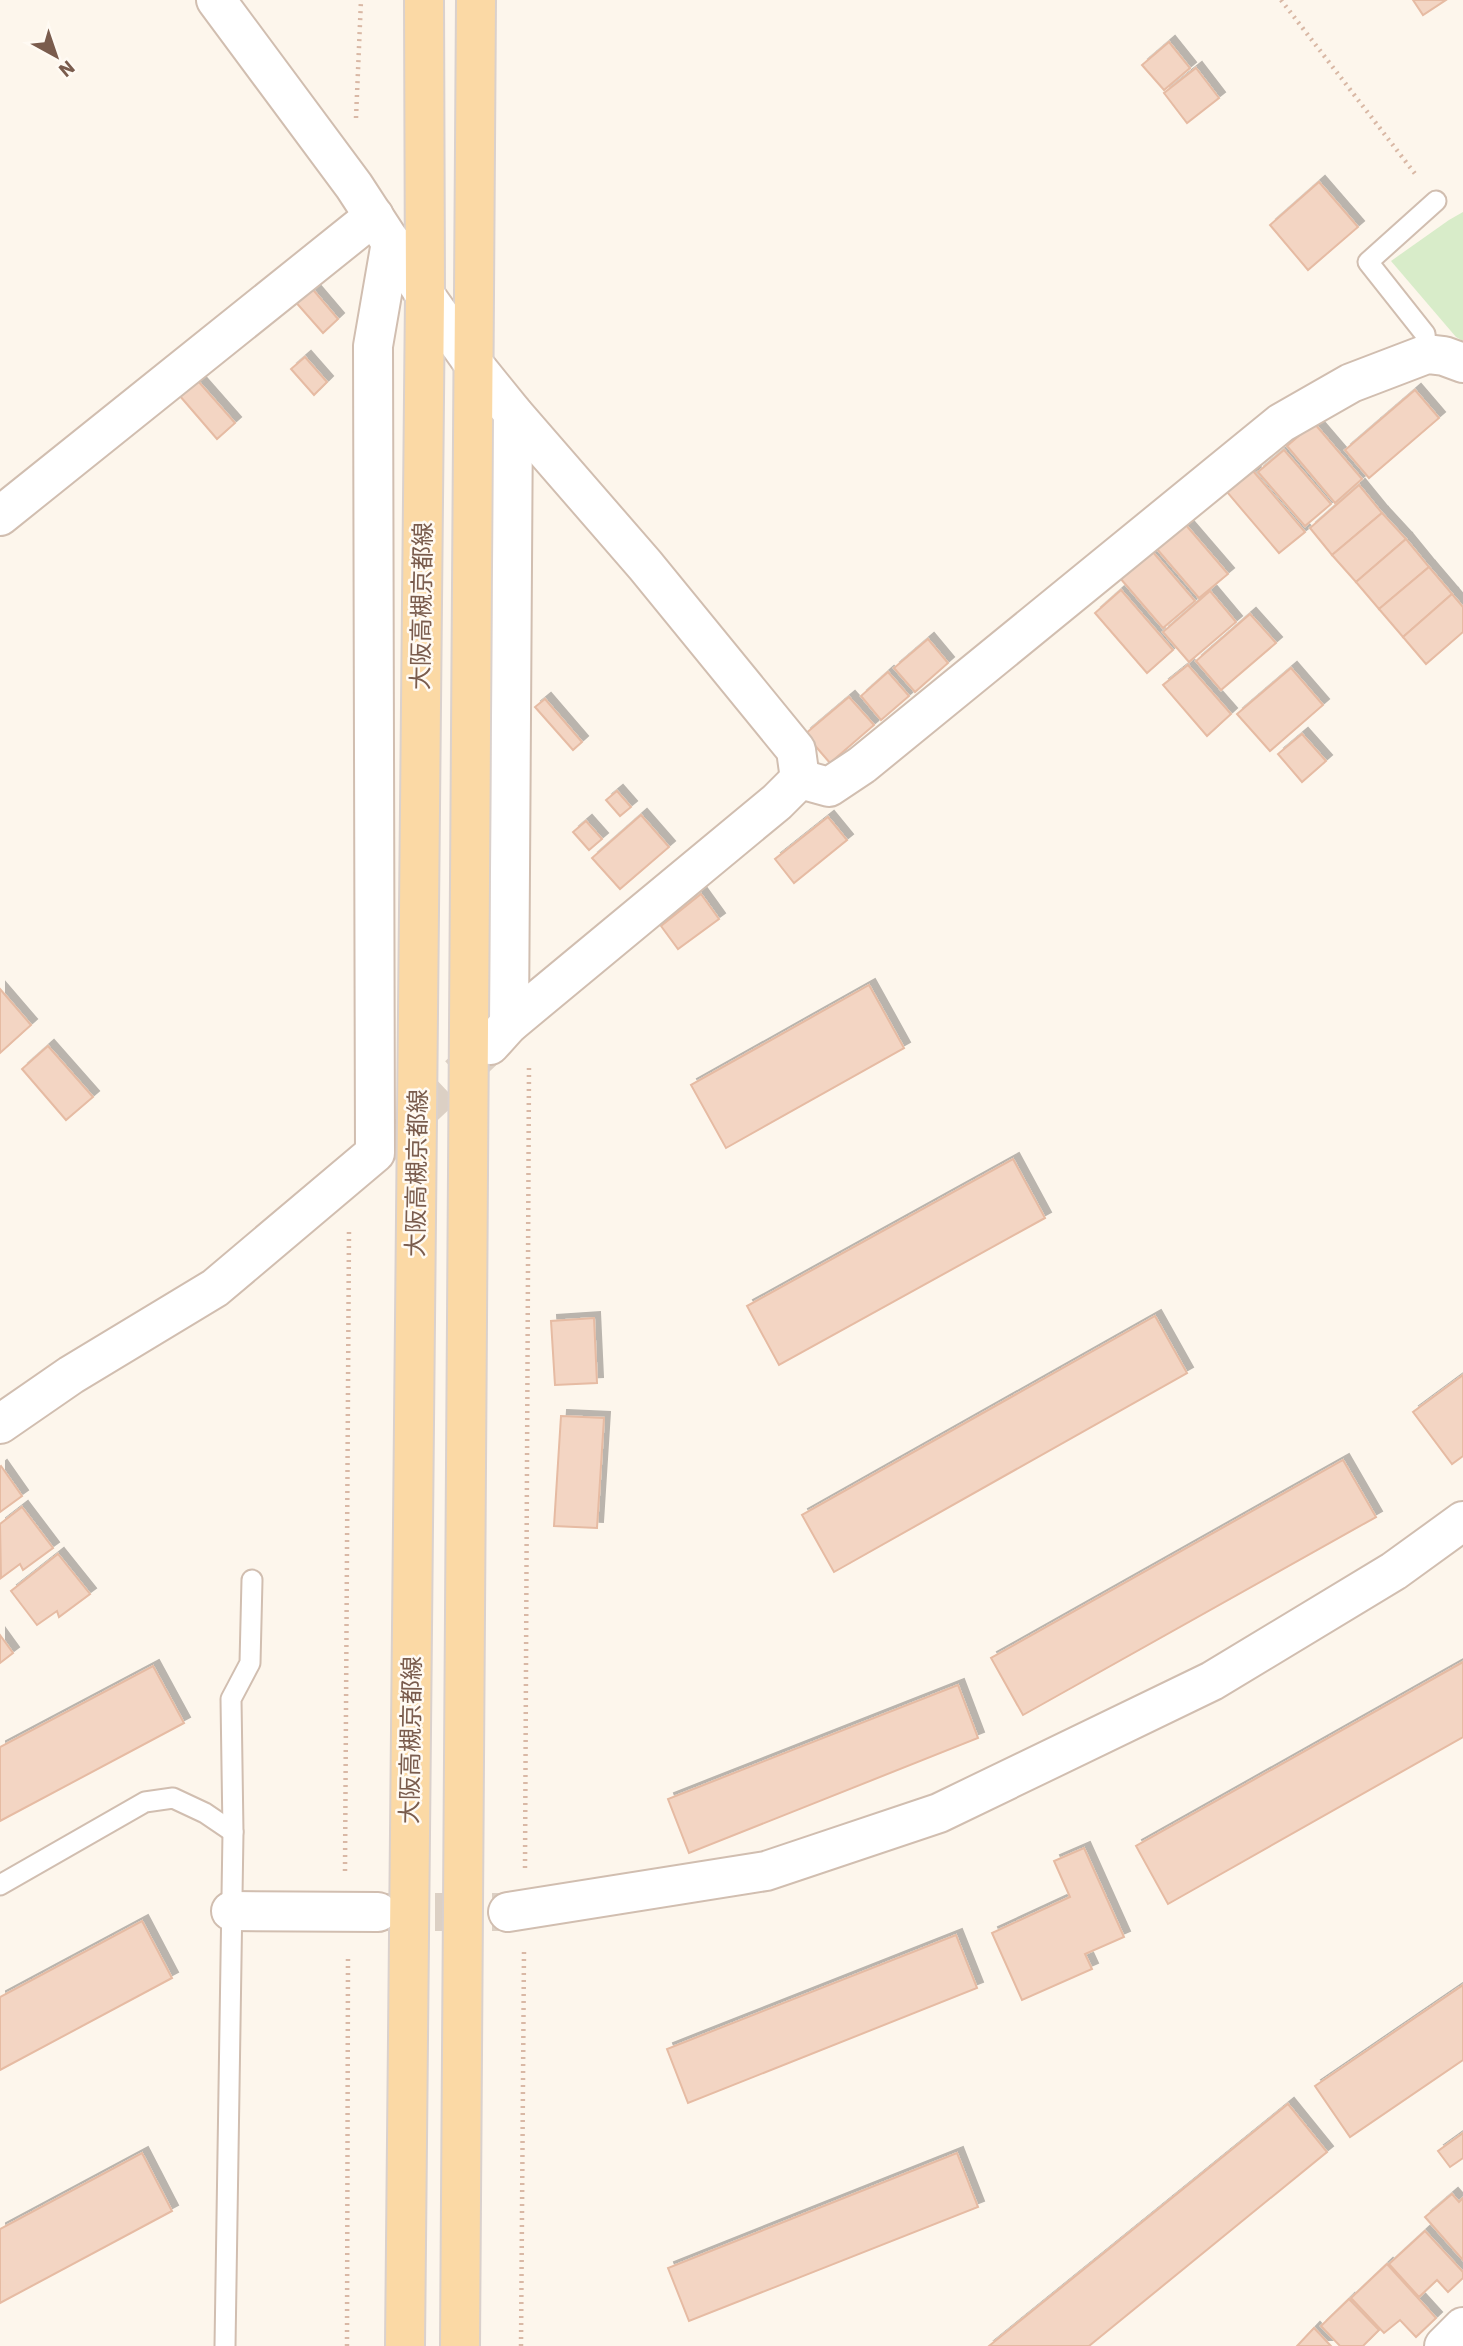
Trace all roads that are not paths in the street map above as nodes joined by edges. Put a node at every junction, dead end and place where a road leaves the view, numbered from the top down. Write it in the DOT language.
graph roads {
  1 [pos="216,0"];
  2 [pos="424,0"];
  3 [pos="476,0"];
  4 [pos="1436,201"];
  5 [pos="382,229"];
  6 [pos="425,295"];
  7 [pos="1445,359"];
  8 [pos="475,366"];
  9 [pos="513,413"];
  10 [pos="0,516"];
  11 [pos="800,779"];
  12 [pos="0,1424"];
  13 [pos="1463,1521"];
  14 [pos="252,1580"];
  15 [pos="233,1832"];
  16 [pos="0,1885"];
  17 [pos="231,1911"];
  18 [pos="363,1911"];
  19 [pos="517,1911"];
  20 [pos="1463,2327"];
  21 [pos="225,2346"];
  22 [pos="405,2346"];
  23 [pos="460,2346"];
  24 [pos="1444,2346"];
  1 -- 5 [label="street"];
  2 -- 6 [label="main road, 大阪高槻京都線"];
  3 -- 8 [label="main road, 大阪高槻京都線"];
  4 -- 7 [label="lane"];
  5 -- 6 [label="street"];
  5 -- 10 [label="street"];
  5 -- 12 [label="street"];
  6 -- 8 [label="street"];
  6 -- 22 [label="main road, 大阪高槻京都線"];
  7 -- 11 [label="street"];
  8 -- 9 [label="street"];
  8 -- 23 [label="main road, 大阪高槻京都線"];
  9 -- 11 [label="street"];
  9 -- 11 [label="street"];
  13 -- 19 [label="street"];
  14 -- 15 [label="lane"];
  15 -- 16 [label="lane"];
  15 -- 17 [label="lane"];
  17 -- 18 [label="street"];
  17 -- 21 [label="lane"];
  20 -- 24 [label="street"];
}
